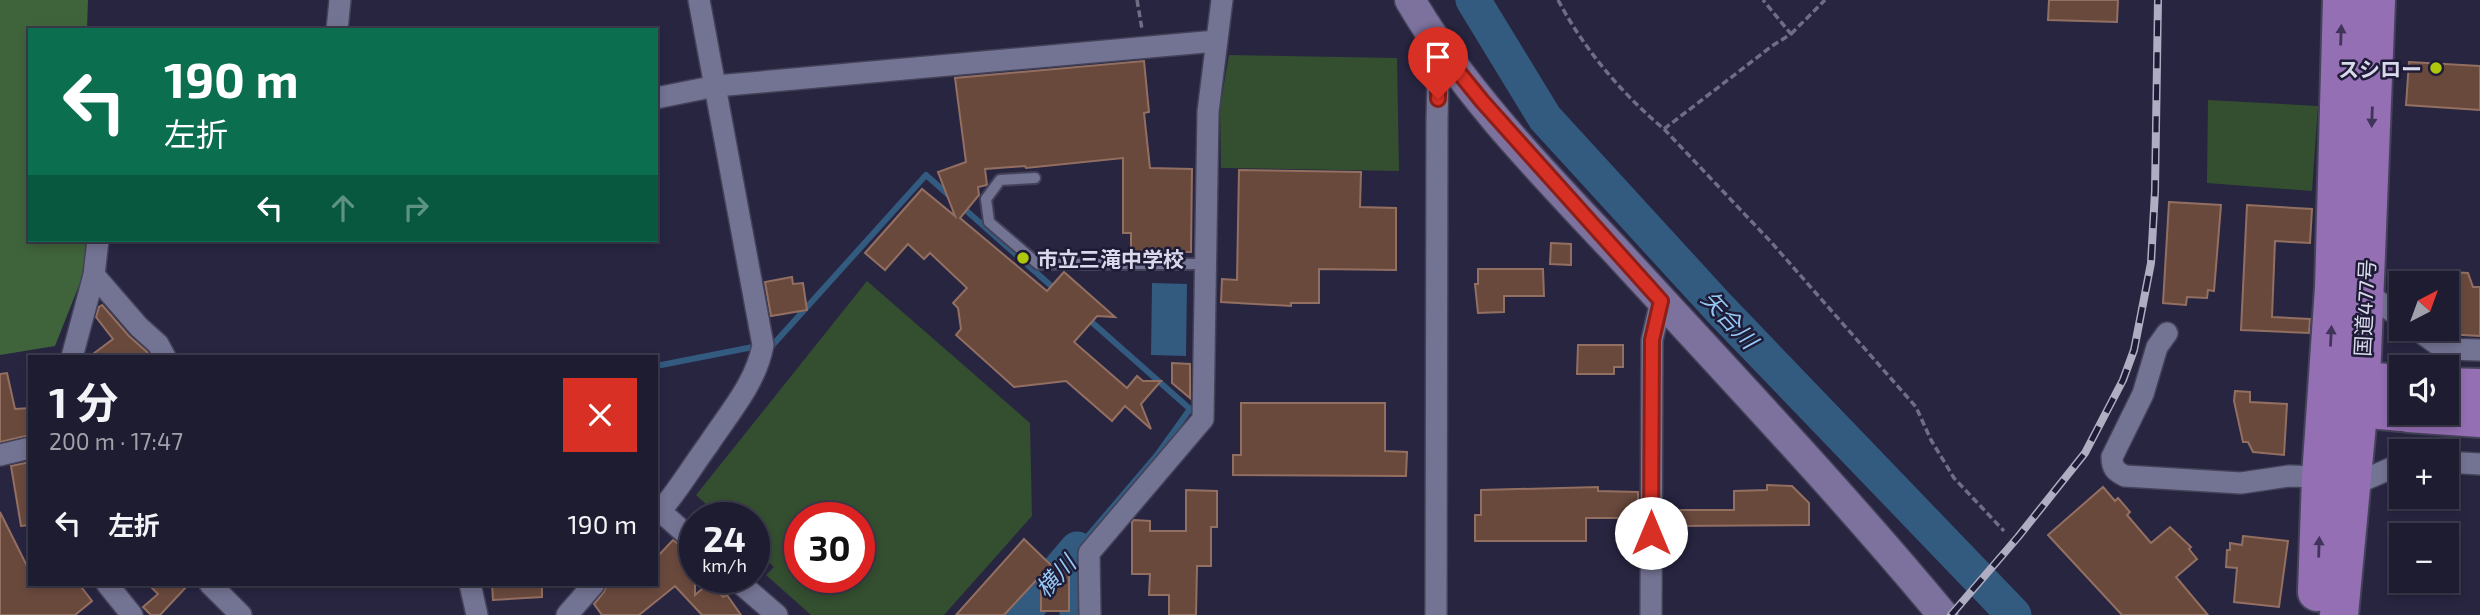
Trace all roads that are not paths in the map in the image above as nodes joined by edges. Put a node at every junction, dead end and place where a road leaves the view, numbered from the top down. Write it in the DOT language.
graph roads {
  1 [pos="340,0"];
  2 [pos="699,0"];
  3 [pos="1222,0"];
  4 [pos="1410,0"];
  5 [pos="2342,0"];
  6 [pos="2376,0"];
  7 [pos="337,28"];
  8 [pos="1216,41"];
  9 [pos="1448,59"];
  10 [pos="716,86"];
  11 [pos="658,98"];
  12 [pos="1035,178"];
  13 [pos="98,242"];
  14 [pos="1206,264"];
  15 [pos="94,275"];
  16 [pos="2366,292"];
  17 [pos="1661,301"];
  18 [pos="2389,309"];
  19 [pos="2166,333"];
  20 [pos="2433,341"];
  21 [pos="2480,350"];
  22 [pos="73,355"];
  23 [pos="164,355"];
  24 [pos="2389,387"];
  25 [pos="2459,387"];
  26 [pos="2480,388"];
  27 [pos="2349,395"];
  28 [pos="2389,408"];
  29 [pos="2459,417"];
  30 [pos="2480,418"];
  31 [pos="28,448"];
  32 [pos="0,455"];
  33 [pos="2459,463"];
  34 [pos="2480,464"];
  35 [pos="2389,470"];
  36 [pos="2335,487"];
  37 [pos="658,513"];
  38 [pos="679,529"];
  39 [pos="109,586"];
  40 [pos="212,586"];
  41 [pos="470,586"];
  42 [pos="592,586"];
  43 [pos="751,593"];
  44 [pos="1935,612"];
  45 [pos="132,615"];
  46 [pos="242,615"];
  47 [pos="477,615"];
  48 [pos="567,615"];
  49 [pos="777,615"];
  50 [pos="1090,615"];
  51 [pos="1436,615"];
  52 [pos="1651,615"];
  53 [pos="2316,615"];
  54 [pos="2339,615"];
  1 -- 7 [label="street"];
  2 -- 10 [label="street"];
  3 -- 8 [label="street"];
  4 -- 9 [label="street"];
  27 -- 5 [label="highway, 国道477号, one-way"];
  6 -- 16 [label="highway, 国道477号, one-way"];
  8 -- 10 [label="street"];
  8 -- 14 [label="street"];
  9 -- 17 [label="street"];
  9 -- 51 [label="street"];
  10 -- 11 [label="street"];
  10 -- 37 [label="street"];
  12 -- 14 [label="lane"];
  13 -- 15 [label="street"];
  14 -- 50 [label="street"];
  15 -- 22 [label="street"];
  15 -- 23 [label="street"];
  16 -- 18 [label="street"];
  16 -- 27 [label="highway, 国道477号"];
  17 -- 44 [label="street"];
  17 -- 52 [label="street"];
  19 -- 36 [label="street"];
  20 -- 21 [label="street"];
  24 -- 27 [label="highway"];
  25 -- 26 [label="highway"];
  27 -- 28 [label="highway"];
  27 -- 36 [label="highway, 国道477号"];
  29 -- 30 [label="highway"];
  31 -- 32 [label="street"];
  33 -- 34 [label="street"];
  35 -- 36 [label="street"];
  53 -- 36 [label="highway, 国道477号, one-way"];
  36 -- 54 [label="highway, 国道477号"];
  37 -- 38 [label="street"];
  39 -- 45 [label="street"];
  40 -- 46 [label="street"];
  41 -- 47 [label="street"];
  42 -- 48 [label="street"];
  43 -- 49 [label="street"];
}
